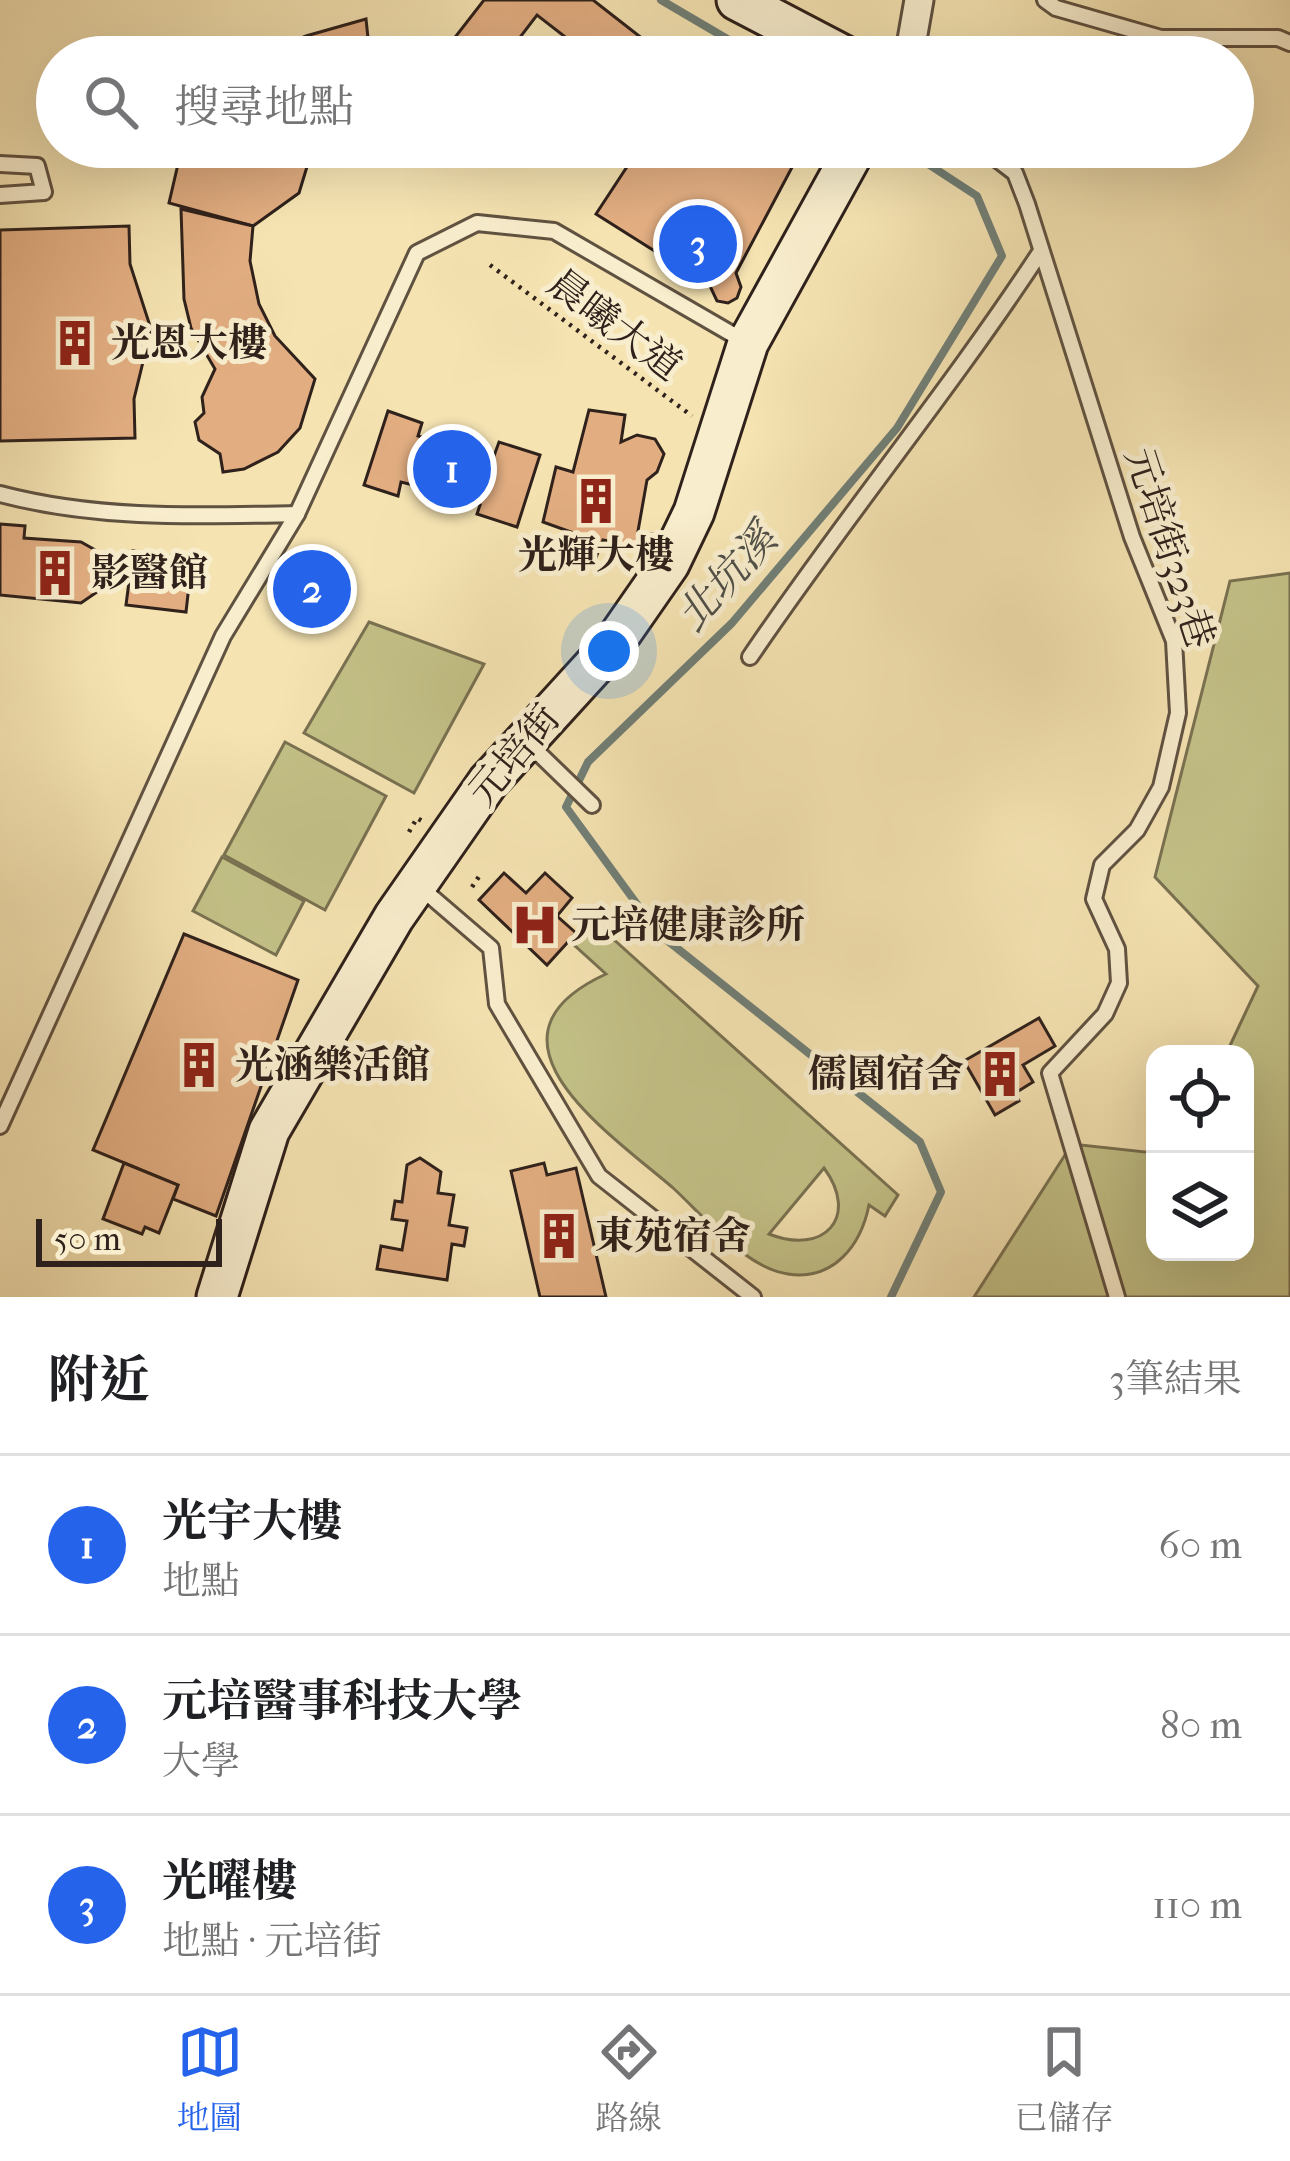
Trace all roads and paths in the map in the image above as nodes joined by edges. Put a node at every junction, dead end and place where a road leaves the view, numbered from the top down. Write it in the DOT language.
graph roads {
  1 [pos="736,0"];
  2 [pos="919,0"];
  3 [pos="1045,0"];
  4 [pos="805,36"];
  5 [pos="913,36"];
  6 [pos="1155,36"];
  7 [pos="1254,38"];
  8 [pos="1290,43"];
  9 [pos="0,164"];
  10 [pos="36,166"];
  11 [pos="38,168"];
  12 [pos="844,168"];
  13 [pos="1008,168"];
  14 [pos="0,195"];
  15 [pos="1041,250"];
  16 [pos="490,265"];
  17 [pos="748,343"];
  18 [pos="708,428"];
  19 [pos="0,494"];
  20 [pos="297,514"];
  21 [pos="750,657"];
  22 [pos="524,738"];
  23 [pos="592,805"];
  24 [pos="480,875"];
  25 [pos="416,884"];
  26 [pos="472,887"];
  27 [pos="0,1126"];
  28 [pos="218,1297"];
  29 [pos="753,1297"];
  30 [pos="1117,1297"];
  1 -- 4 [label="street"];
  2 -- 5 [label="street"];
  3 -- 6 [label="lane"];
  7 -- 8 [label="lane"];
  9 -- 10 [label="lane"];
  11 -- 14 [label="lane"];
  12 -- 17 [label="street, 元培街"];
  13 -- 15 [label="lane, 元培街323巷"];
  15 -- 21 [label="lane"];
  15 -- 30 [label="lane, 元培街323巷"];
  16 -- 18 [label="path, 晨曦大道"];
  17 -- 20 [label="lane"];
  17 -- 22 [label="street, 元培街"];
  19 -- 20 [label="lane"];
  20 -- 27 [label="lane"];
  22 -- 23 [label="lane"];
  22 -- 25 [label="street, 元培街"];
  24 -- 26 [label="path"];
  25 -- 28 [label="street, 元培街"];
  25 -- 29 [label="lane"];
}
